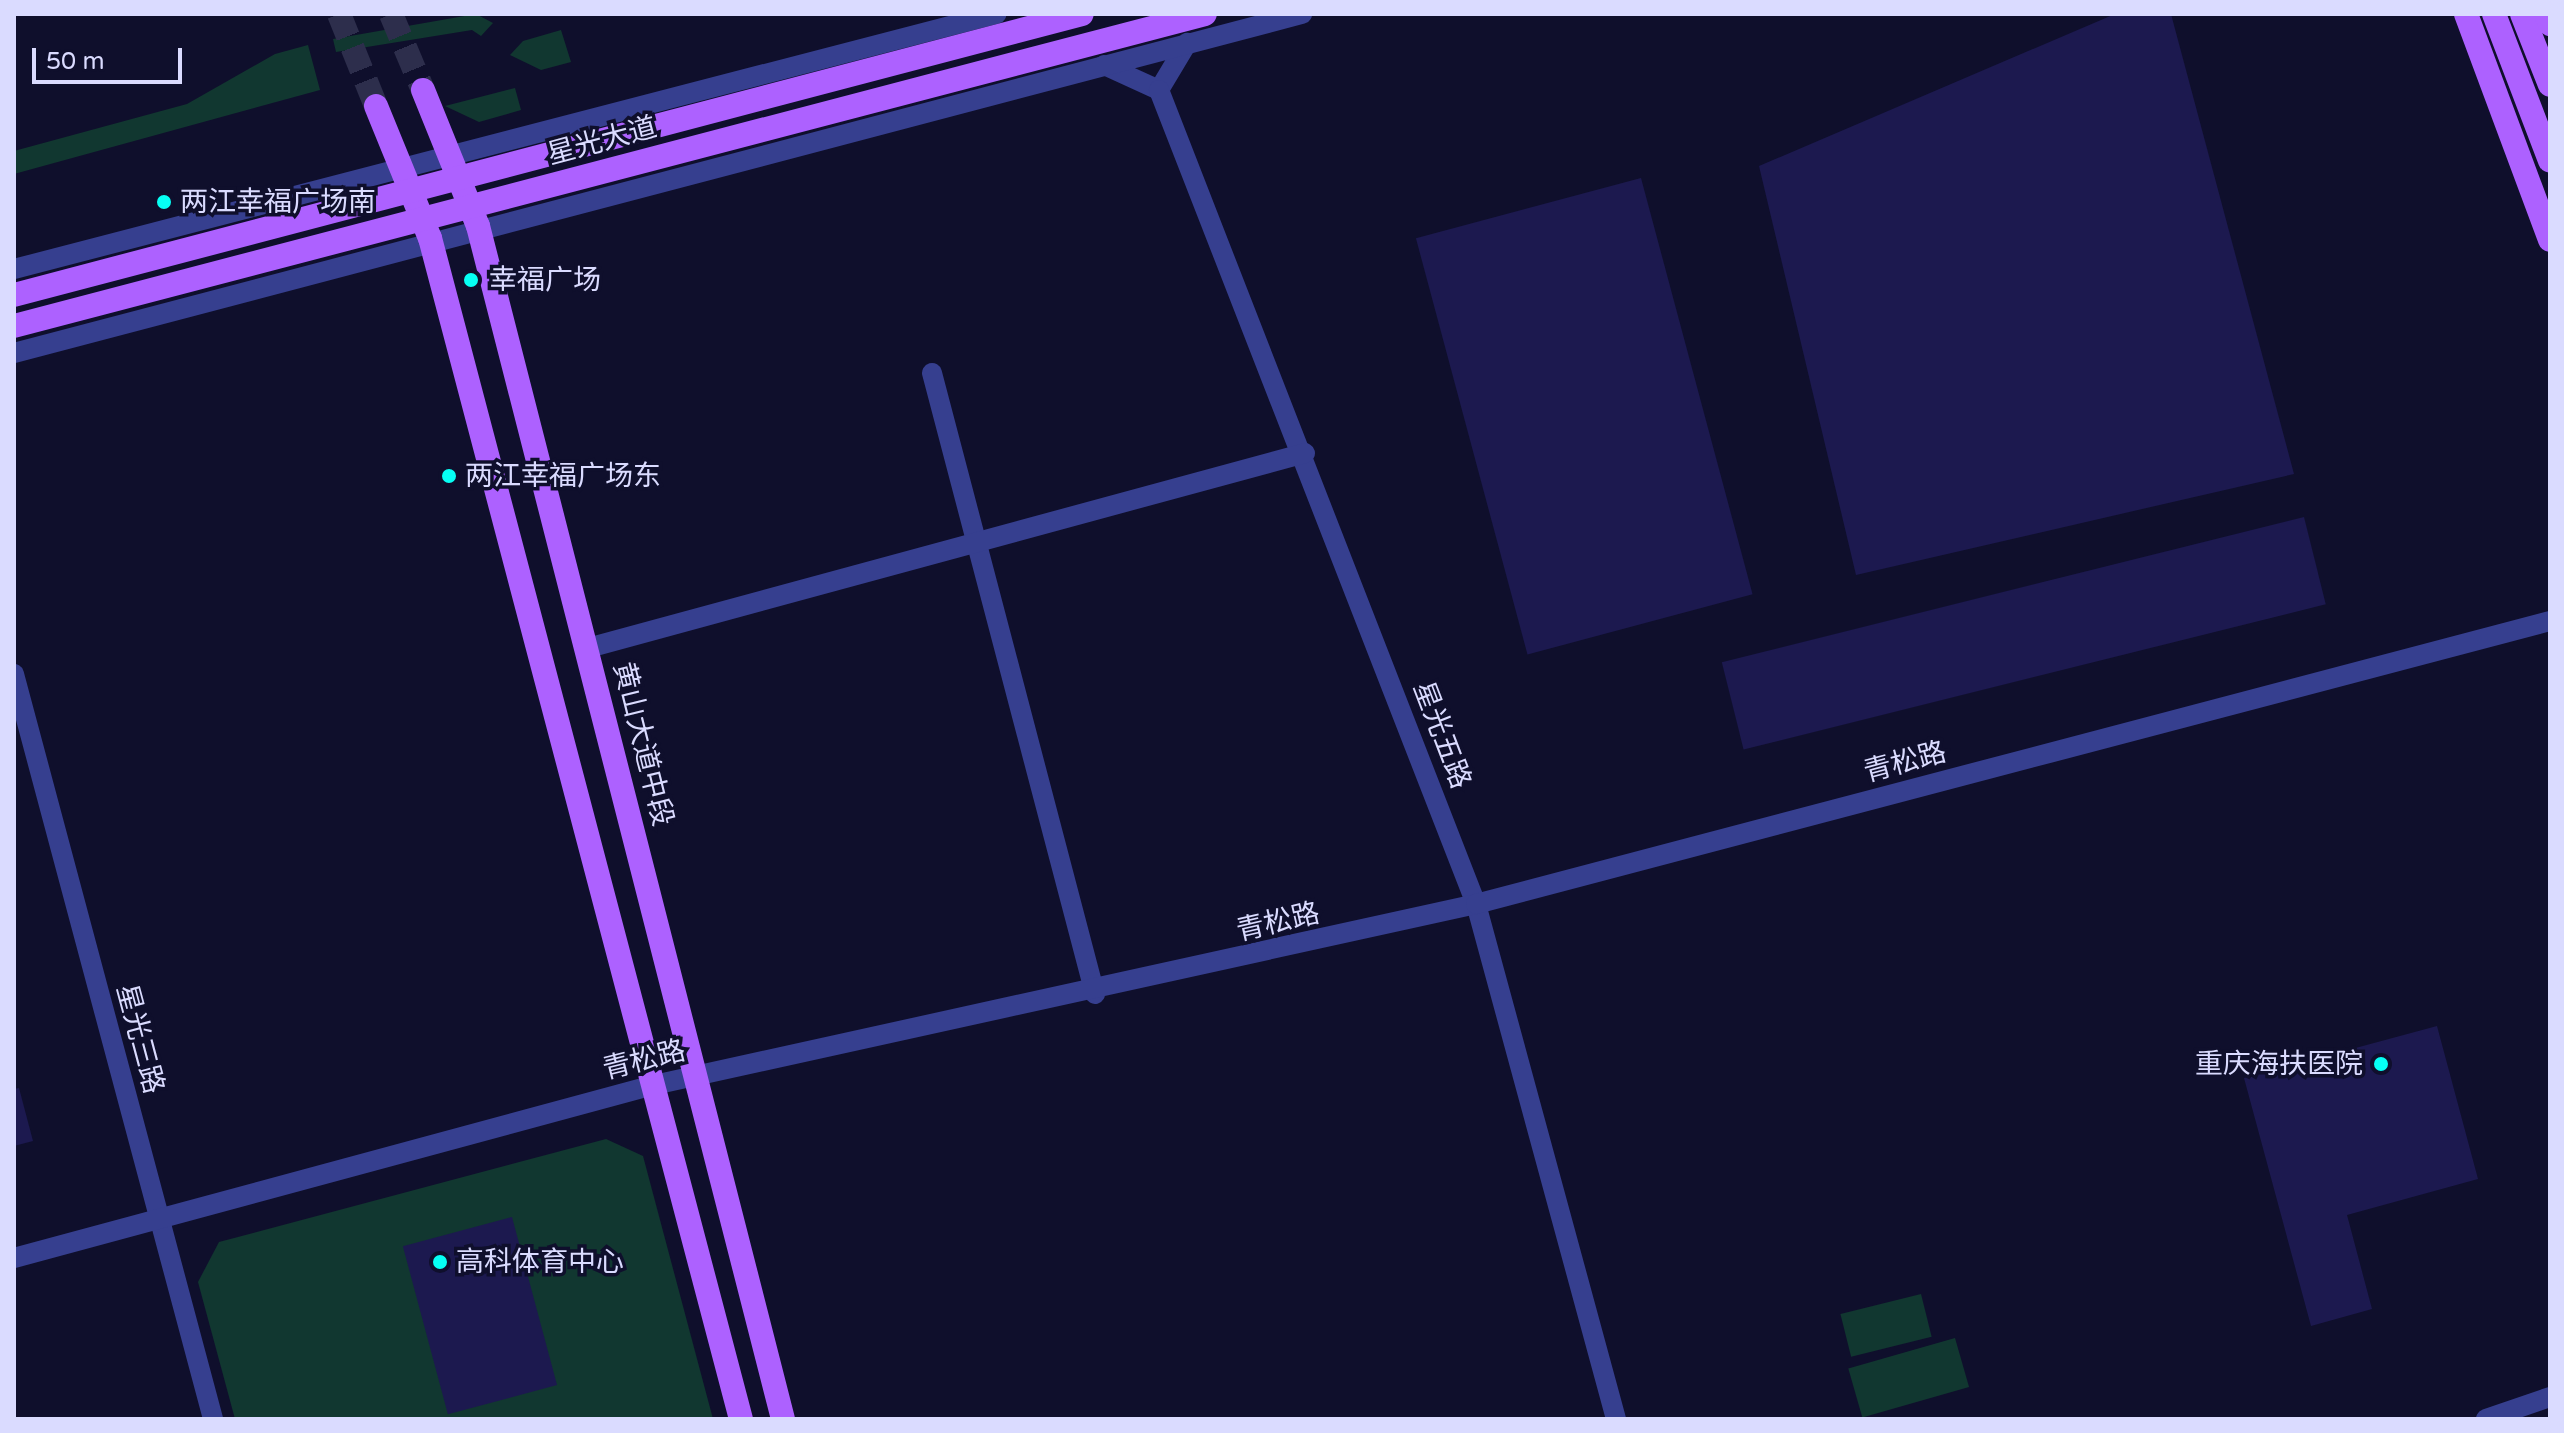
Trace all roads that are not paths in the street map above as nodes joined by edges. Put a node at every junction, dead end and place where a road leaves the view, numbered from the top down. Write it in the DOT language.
graph roads {
  1 [pos="996,14"];
  2 [pos="1082,14"];
  3 [pos="1205,14"];
  4 [pos="1302,14"];
  5 [pos="2466,14"];
  6 [pos="2494,14"];
  7 [pos="2522,14"];
  8 [pos="2546,14"];
  9 [pos="2550,24"];
  10 [pos="1187,43"];
  11 [pos="1104,65"];
  12 [pos="2550,85"];
  13 [pos="423,90"];
  14 [pos="1159,90"];
  15 [pos="376,106"];
  16 [pos="448,152"];
  17 [pos="2550,161"];
  18 [pos="400,164"];
  19 [pos="478,226"];
  20 [pos="430,238"];
  21 [pos="2550,240"];
  22 [pos="14,269"];
  23 [pos="14,295"];
  24 [pos="14,326"];
  25 [pos="14,353"];
  26 [pos="932,373"];
  27 [pos="1305,453"];
  28 [pos="976,544"];
  29 [pos="2550,621"];
  30 [pos="588,648"];
  31 [pos="14,674"];
  32 [pos="1476,904"];
  33 [pos="1095,994"];
  34 [pos="696,1075"];
  35 [pos="654,1085"];
  36 [pos="159,1219"];
  37 [pos="14,1258"];
  38 [pos="2550,1397"];
  39 [pos="213,1419"];
  40 [pos="741,1419"];
  41 [pos="783,1419"];
  42 [pos="1616,1419"];
  43 [pos="2486,1419"];
  1 -- 16 [label="street"];
  2 -- 23 [label="main road, 星光大道"];
  3 -- 24 [label="main road, 星光大道"];
  4 -- 10 [label="street"];
  5 -- 21 [label="main road"];
  6 -- 17 [label="main road"];
  7 -- 12 [label="main road"];
  8 -- 9 [label="main road"];
  10 -- 11 [label="street"];
  10 -- 14 [label="street"];
  11 -- 14 [label="street"];
  11 -- 19 [label="street"];
  13 -- 16 [label="main road, 黄山大道中段"];
  14 -- 27 [label="street, 星光五路"];
  15 -- 18 [label="main road"];
  16 -- 18 [label="street"];
  16 -- 19 [label="main road, 黄山大道中段"];
  18 -- 20 [label="main road"];
  18 -- 22 [label="street"];
  19 -- 20 [label="street"];
  19 -- 30 [label="main road, 黄山大道中段"];
  20 -- 25 [label="street"];
  20 -- 35 [label="main road"];
  26 -- 28 [label="street"];
  27 -- 28 [label="street"];
  27 -- 32 [label="street, 星光五路"];
  28 -- 30 [label="street"];
  28 -- 33 [label="street"];
  29 -- 32 [label="street, 青松路"];
  30 -- 34 [label="main road, 黄山大道中段"];
  31 -- 36 [label="street, 星光三路"];
  32 -- 33 [label="street, 青松路"];
  32 -- 42 [label="street, 星光五路"];
  33 -- 34 [label="street, 青松路"];
  34 -- 35 [label="street, 青松路"];
  34 -- 41 [label="main road, 黄山大道中段"];
  35 -- 36 [label="street, 青松路"];
  35 -- 40 [label="main road"];
  36 -- 37 [label="street, 青松路"];
  36 -- 39 [label="street, 星光三路"];
  38 -- 43 [label="street"];
}
